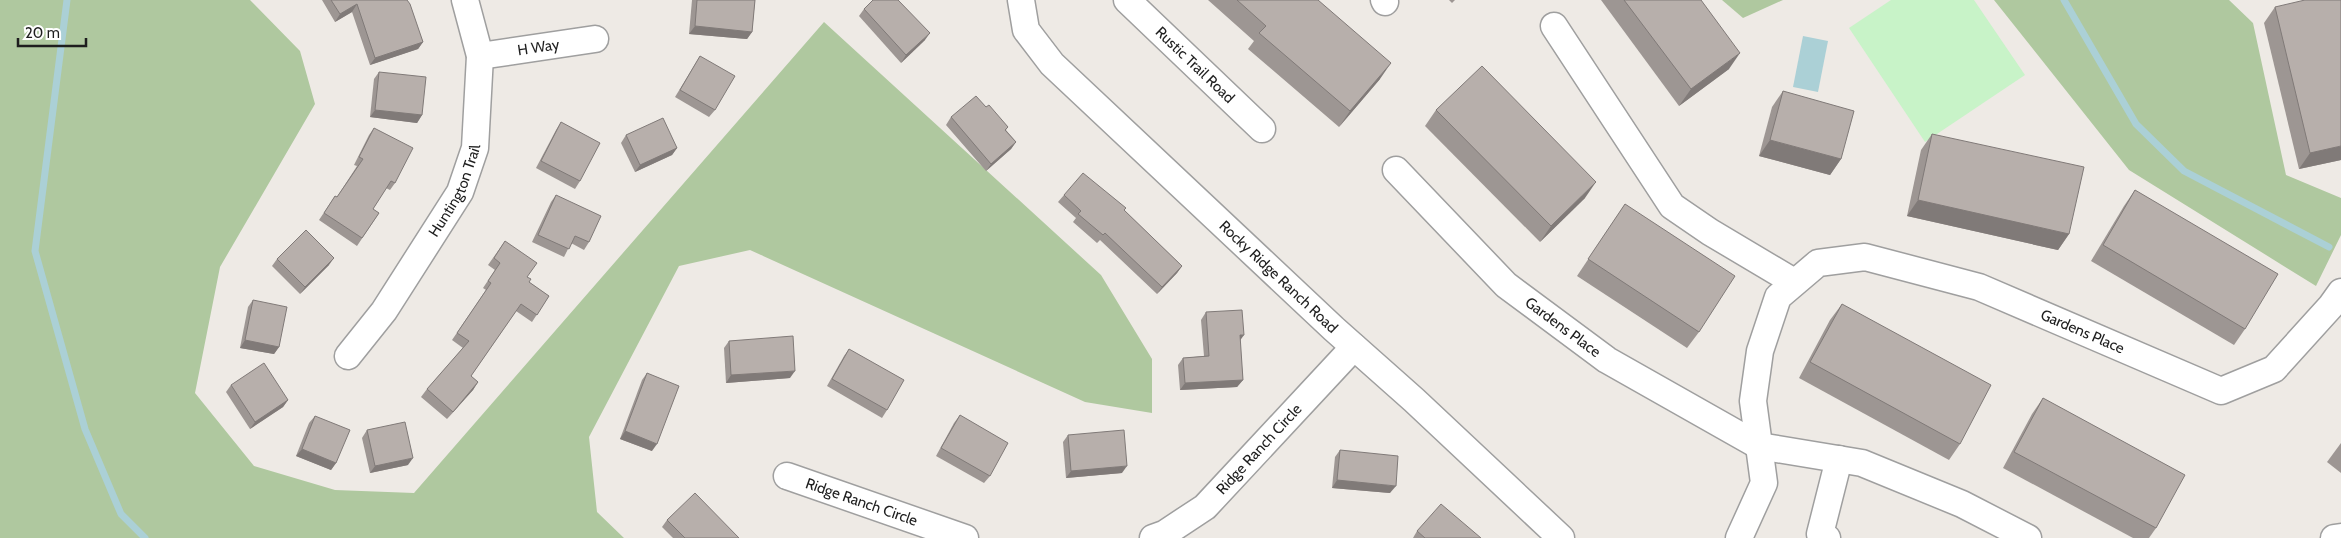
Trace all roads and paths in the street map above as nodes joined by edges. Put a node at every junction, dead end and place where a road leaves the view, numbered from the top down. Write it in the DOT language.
graph roads {
  1 [pos="465,0"];
  2 [pos="1021,0"];
  3 [pos="1127,0"];
  4 [pos="1554,26"];
  5 [pos="595,40"];
  6 [pos="480,56"];
  7 [pos="1262,129"];
  8 [pos="1396,170"];
  9 [pos="1794,282"];
  10 [pos="2341,292"];
  11 [pos="1354,347"];
  12 [pos="348,356"];
  13 [pos="1759,446"];
  14 [pos="1839,459"];
  15 [pos="787,476"];
  16 [pos="2341,537"];
  17 [pos="964,538"];
  18 [pos="1153,538"];
  19 [pos="1561,538"];
  20 [pos="1739,538"];
  21 [pos="1827,538"];
  22 [pos="2028,538"];
  23 [pos="2334,538"];
  1 -- 6 [label="street, Huntington Trail"];
  2 -- 11 [label="street, Rocky Ridge Ranch Road"];
  3 -- 7 [label="street, Rustic Trail Road"];
  4 -- 9 [label="street"];
  5 -- 6 [label="street, H Way"];
  6 -- 12 [label="street, Huntington Trail"];
  8 -- 13 [label="street, Gardens Place"];
  9 -- 10 [label="street, Gardens Place"];
  9 -- 13 [label="street, Gardens Place"];
  11 -- 18 [label="street, Ridge Ranch Circle"];
  11 -- 19 [label="street, Rocky Ridge Ranch Road"];
  13 -- 14 [label="street, Gardens Place"];
  13 -- 20 [label="street, Gardens Place"];
  14 -- 21 [label="street"];
  14 -- 22 [label="street, Gardens Place"];
  15 -- 17 [label="street, Ridge Ranch Circle"];
  16 -- 23 [label="street"];
}
